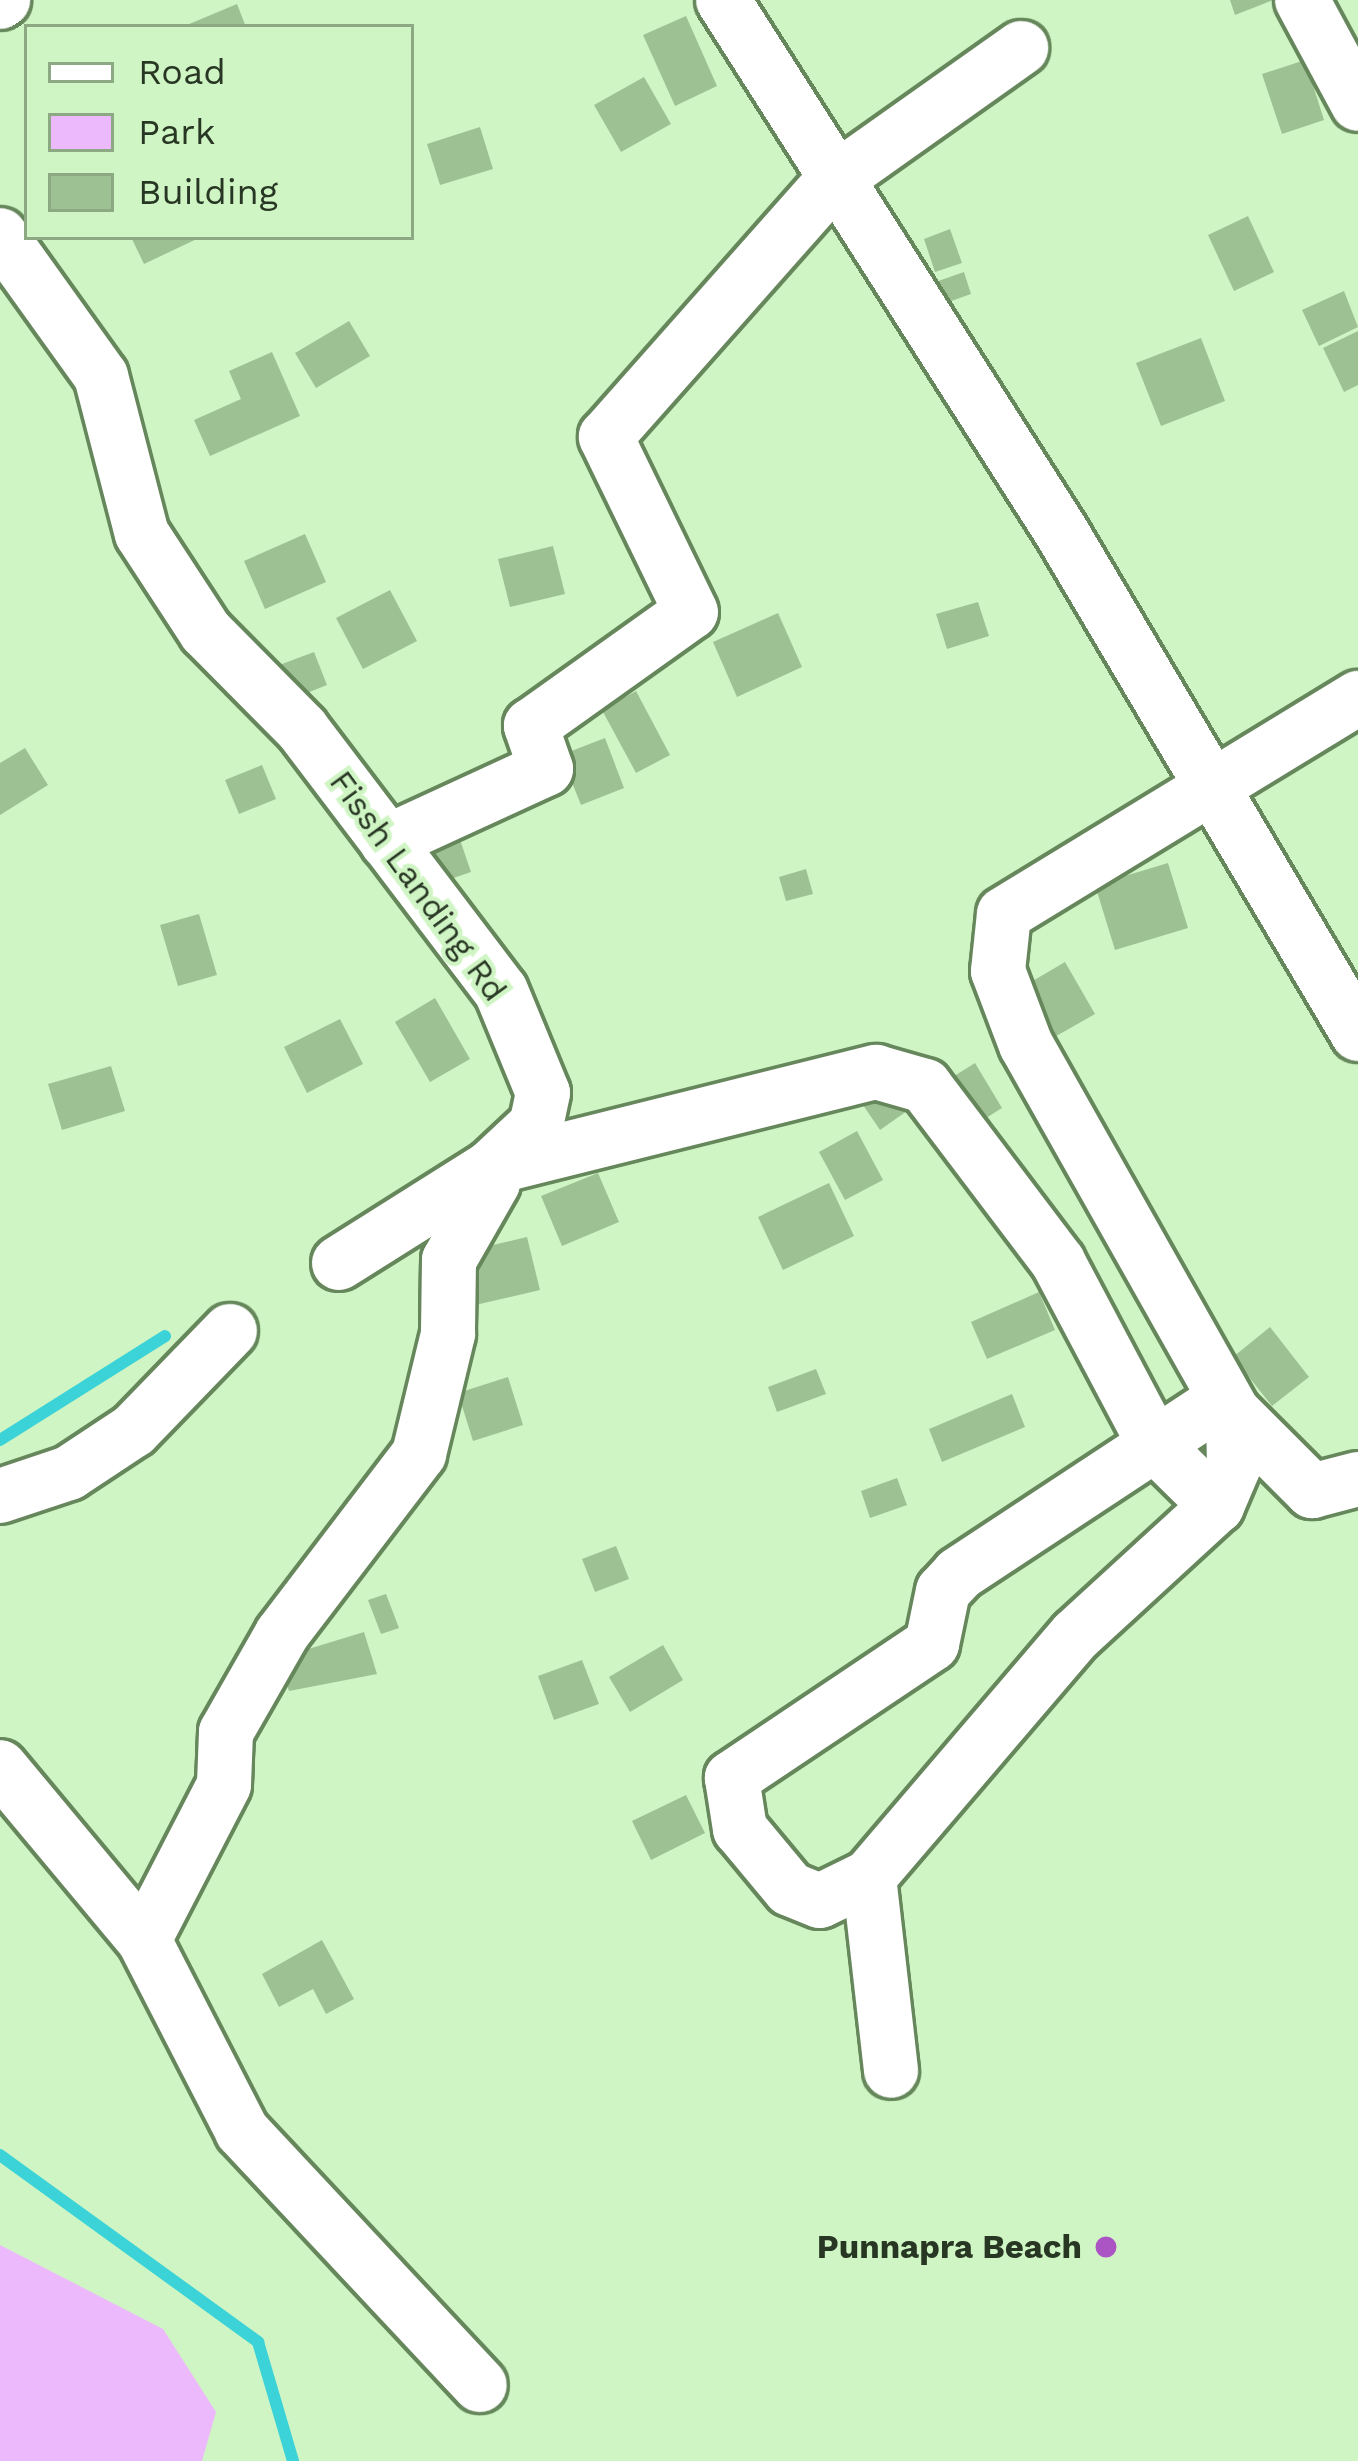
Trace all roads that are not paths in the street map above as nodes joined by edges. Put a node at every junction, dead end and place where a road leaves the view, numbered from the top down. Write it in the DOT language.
graph roads {
  1 [pos="723,0"];
  2 [pos="1302,0"];
  3 [pos="1021,48"];
  4 [pos="1358,104"];
  5 [pos="832,182"];
  6 [pos="0,235"];
  7 [pos="1358,698"];
  8 [pos="1211,786"];
  9 [pos="386,842"];
  10 [pos="1358,1034"];
  11 [pos="490,1168"];
  12 [pos="339,1263"];
  13 [pos="230,1331"];
  14 [pos="1228,1406"];
  15 [pos="1155,1445"];
  16 [pos="1358,1479"];
  17 [pos="0,1496"];
  18 [pos="1217,1507"];
  19 [pos="0,1767"];
  20 [pos="868,1877"];
  21 [pos="144,1940"];
  22 [pos="891,2072"];
  23 [pos="480,2385"];
  1 -- 5 [label="street"];
  2 -- 4 [label="street"];
  3 -- 5 [label="street"];
  5 -- 8 [label="street"];
  5 -- 9 [label="street"];
  6 -- 9 [label="street, Fissh Landing Rd"];
  7 -- 8 [label="street"];
  8 -- 10 [label="street"];
  8 -- 14 [label="street"];
  9 -- 11 [label="street, Fissh Landing Rd"];
  11 -- 12 [label="street"];
  11 -- 15 [label="street"];
  11 -- 21 [label="street, Fissh Landing Rd"];
  13 -- 17 [label="street"];
  14 -- 15 [label="street"];
  14 -- 16 [label="street"];
  14 -- 18 [label="street"];
  15 -- 18 [label="street"];
  15 -- 20 [label="street"];
  18 -- 20 [label="street"];
  19 -- 21 [label="street"];
  20 -- 22 [label="street"];
  21 -- 23 [label="street"];
}
